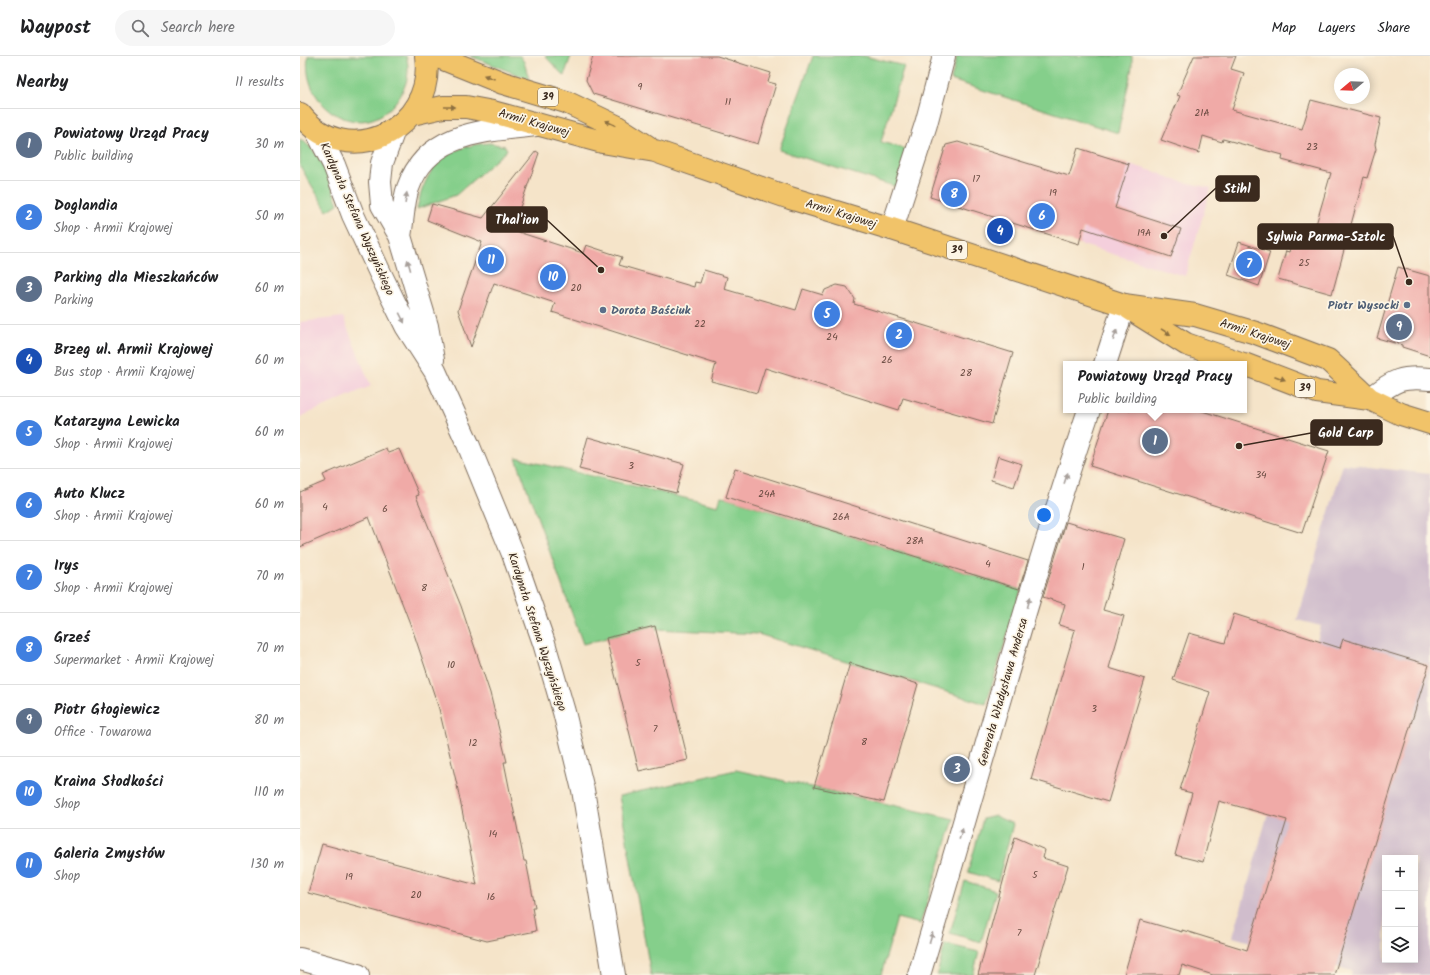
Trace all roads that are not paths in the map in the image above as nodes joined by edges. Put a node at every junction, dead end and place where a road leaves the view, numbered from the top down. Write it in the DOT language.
graph roads {
  1 [pos="426,56"];
  2 [pos="436,56"];
  3 [pos="944,56"];
  4 [pos="300,114"];
  5 [pos="412,114"];
  6 [pos="536,125"];
  7 [pos="316,130"];
  8 [pos="394,130"];
  9 [pos="655,150"];
  10 [pos="892,229"];
  11 [pos="400,236"];
  12 [pos="1124,305"];
  13 [pos="1106,361"];
  14 [pos="1235,361"];
  15 [pos="1247,365"];
  16 [pos="435,371"];
  17 [pos="1430,379"];
  18 [pos="1370,399"];
  19 [pos="1088,413"];
  20 [pos="1430,423"];
  21 [pos="300,959"];
  22 [pos="358,975"];
  23 [pos="614,975"];
  24 [pos="919,975"];
  1 -- 5 [label="main road, 39"];
  9 -- 2 [label="main road, Armii Krajowej / 39, one-way"];
  3 -- 10 [label="street, Armii Krajowej"];
  4 -- 7 [label="main road, 39"];
  5 -- 6 [label="main road, Armii Krajowej / 39, one-way"];
  5 -- 8 [label="main road, 39"];
  6 -- 9 [label="main road, Armii Krajowej / 39"];
  11 -- 6 [label="street, one-way"];
  7 -- 8 [label="main road, 39"];
  7 -- 16 [label="street, Kardynała Stefana Wyszyńskiego, one-way"];
  8 -- 11 [label="street, Kardynała Stefana Wyszyńskiego"];
  9 -- 10 [label="main road, Armii Krajowej / 39"];
  10 -- 12 [label="main road, Armii Krajowej / 39"];
  16 -- 11 [label="street, Kardynała Stefana Wyszyńskiego, one-way"];
  13 -- 12 [label="street, one-way"];
  12 -- 14 [label="main road, Armii Krajowej / 39, one-way"];
  12 -- 18 [label="main road, Armii Krajowej / 39"];
  15 -- 18 [label="main road, Armii Krajowej / 39, one-way"];
  16 -- 23 [label="street, Kardynała Stefana Wyszyńskiego"];
  17 -- 18 [label="street"];
  18 -- 20 [label="main road, Armii Krajowej / 39"];
  24 -- 19 [label="street, Generała Władysława Andersa, one-way"];
  21 -- 22 [label="street"];
}
